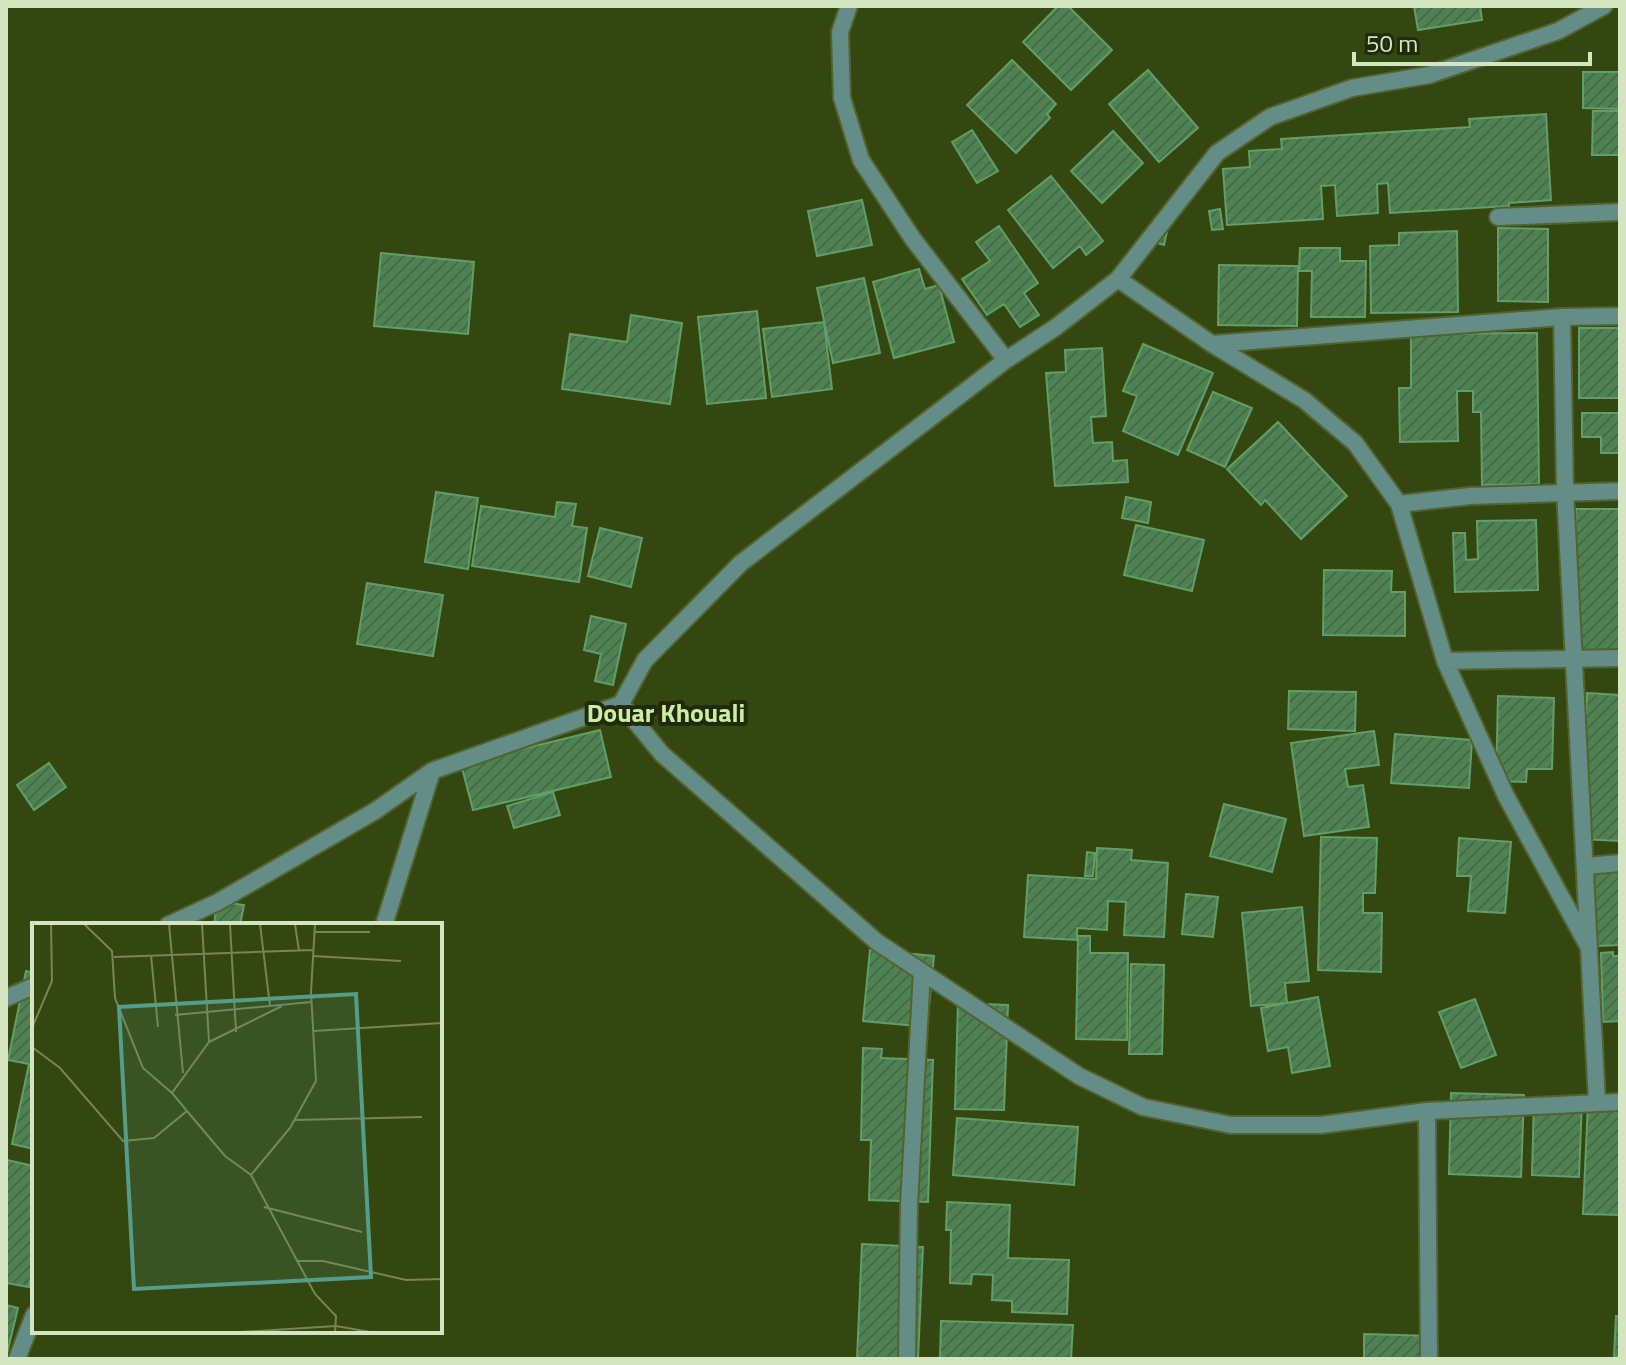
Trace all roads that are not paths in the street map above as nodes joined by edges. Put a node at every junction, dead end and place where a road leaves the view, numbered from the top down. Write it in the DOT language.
graph roads {
  1 [pos="849,6"];
  2 [pos="1604,6"];
  3 [pos="1620,212"];
  4 [pos="1498,217"];
  5 [pos="1118,279"];
  6 [pos="1620,316"];
  7 [pos="1562,317"];
  8 [pos="1212,344"];
  9 [pos="1006,360"];
  10 [pos="1565,491"];
  11 [pos="1620,491"];
  12 [pos="1399,504"];
  13 [pos="1572,657"];
  14 [pos="1620,658"];
  15 [pos="1445,661"];
  16 [pos="621,704"];
  17 [pos="432,771"];
  18 [pos="1620,863"];
  19 [pos="1586,866"];
  20 [pos="172,923"];
  21 [pos="385,923"];
  22 [pos="1590,949"];
  23 [pos="922,972"];
  24 [pos="32,987"];
  25 [pos="6,998"];
  26 [pos="1597,1102"];
  27 [pos="1620,1102"];
  28 [pos="1427,1111"];
  29 [pos="32,1320"];
  30 [pos="17,1359"];
  31 [pos="907,1359"];
  32 [pos="1429,1359"];
  1 -- 9 [label="street"];
  2 -- 5 [label="street"];
  3 -- 4 [label="street"];
  5 -- 8 [label="street"];
  5 -- 9 [label="street"];
  6 -- 7 [label="street"];
  7 -- 8 [label="street"];
  7 -- 10 [label="street"];
  8 -- 12 [label="street"];
  9 -- 16 [label="street"];
  10 -- 11 [label="street"];
  10 -- 12 [label="street"];
  10 -- 13 [label="street"];
  12 -- 15 [label="street"];
  13 -- 14 [label="street"];
  13 -- 15 [label="street"];
  13 -- 19 [label="street"];
  15 -- 22 [label="street"];
  16 -- 17 [label="street"];
  16 -- 23 [label="street"];
  17 -- 20 [label="street"];
  17 -- 21 [label="street"];
  18 -- 19 [label="street"];
  19 -- 22 [label="street"];
  22 -- 26 [label="street"];
  23 -- 28 [label="street"];
  23 -- 31 [label="street"];
  24 -- 25 [label="street"];
  26 -- 27 [label="street"];
  26 -- 28 [label="street"];
  28 -- 32 [label="street"];
  29 -- 30 [label="street"];
}
